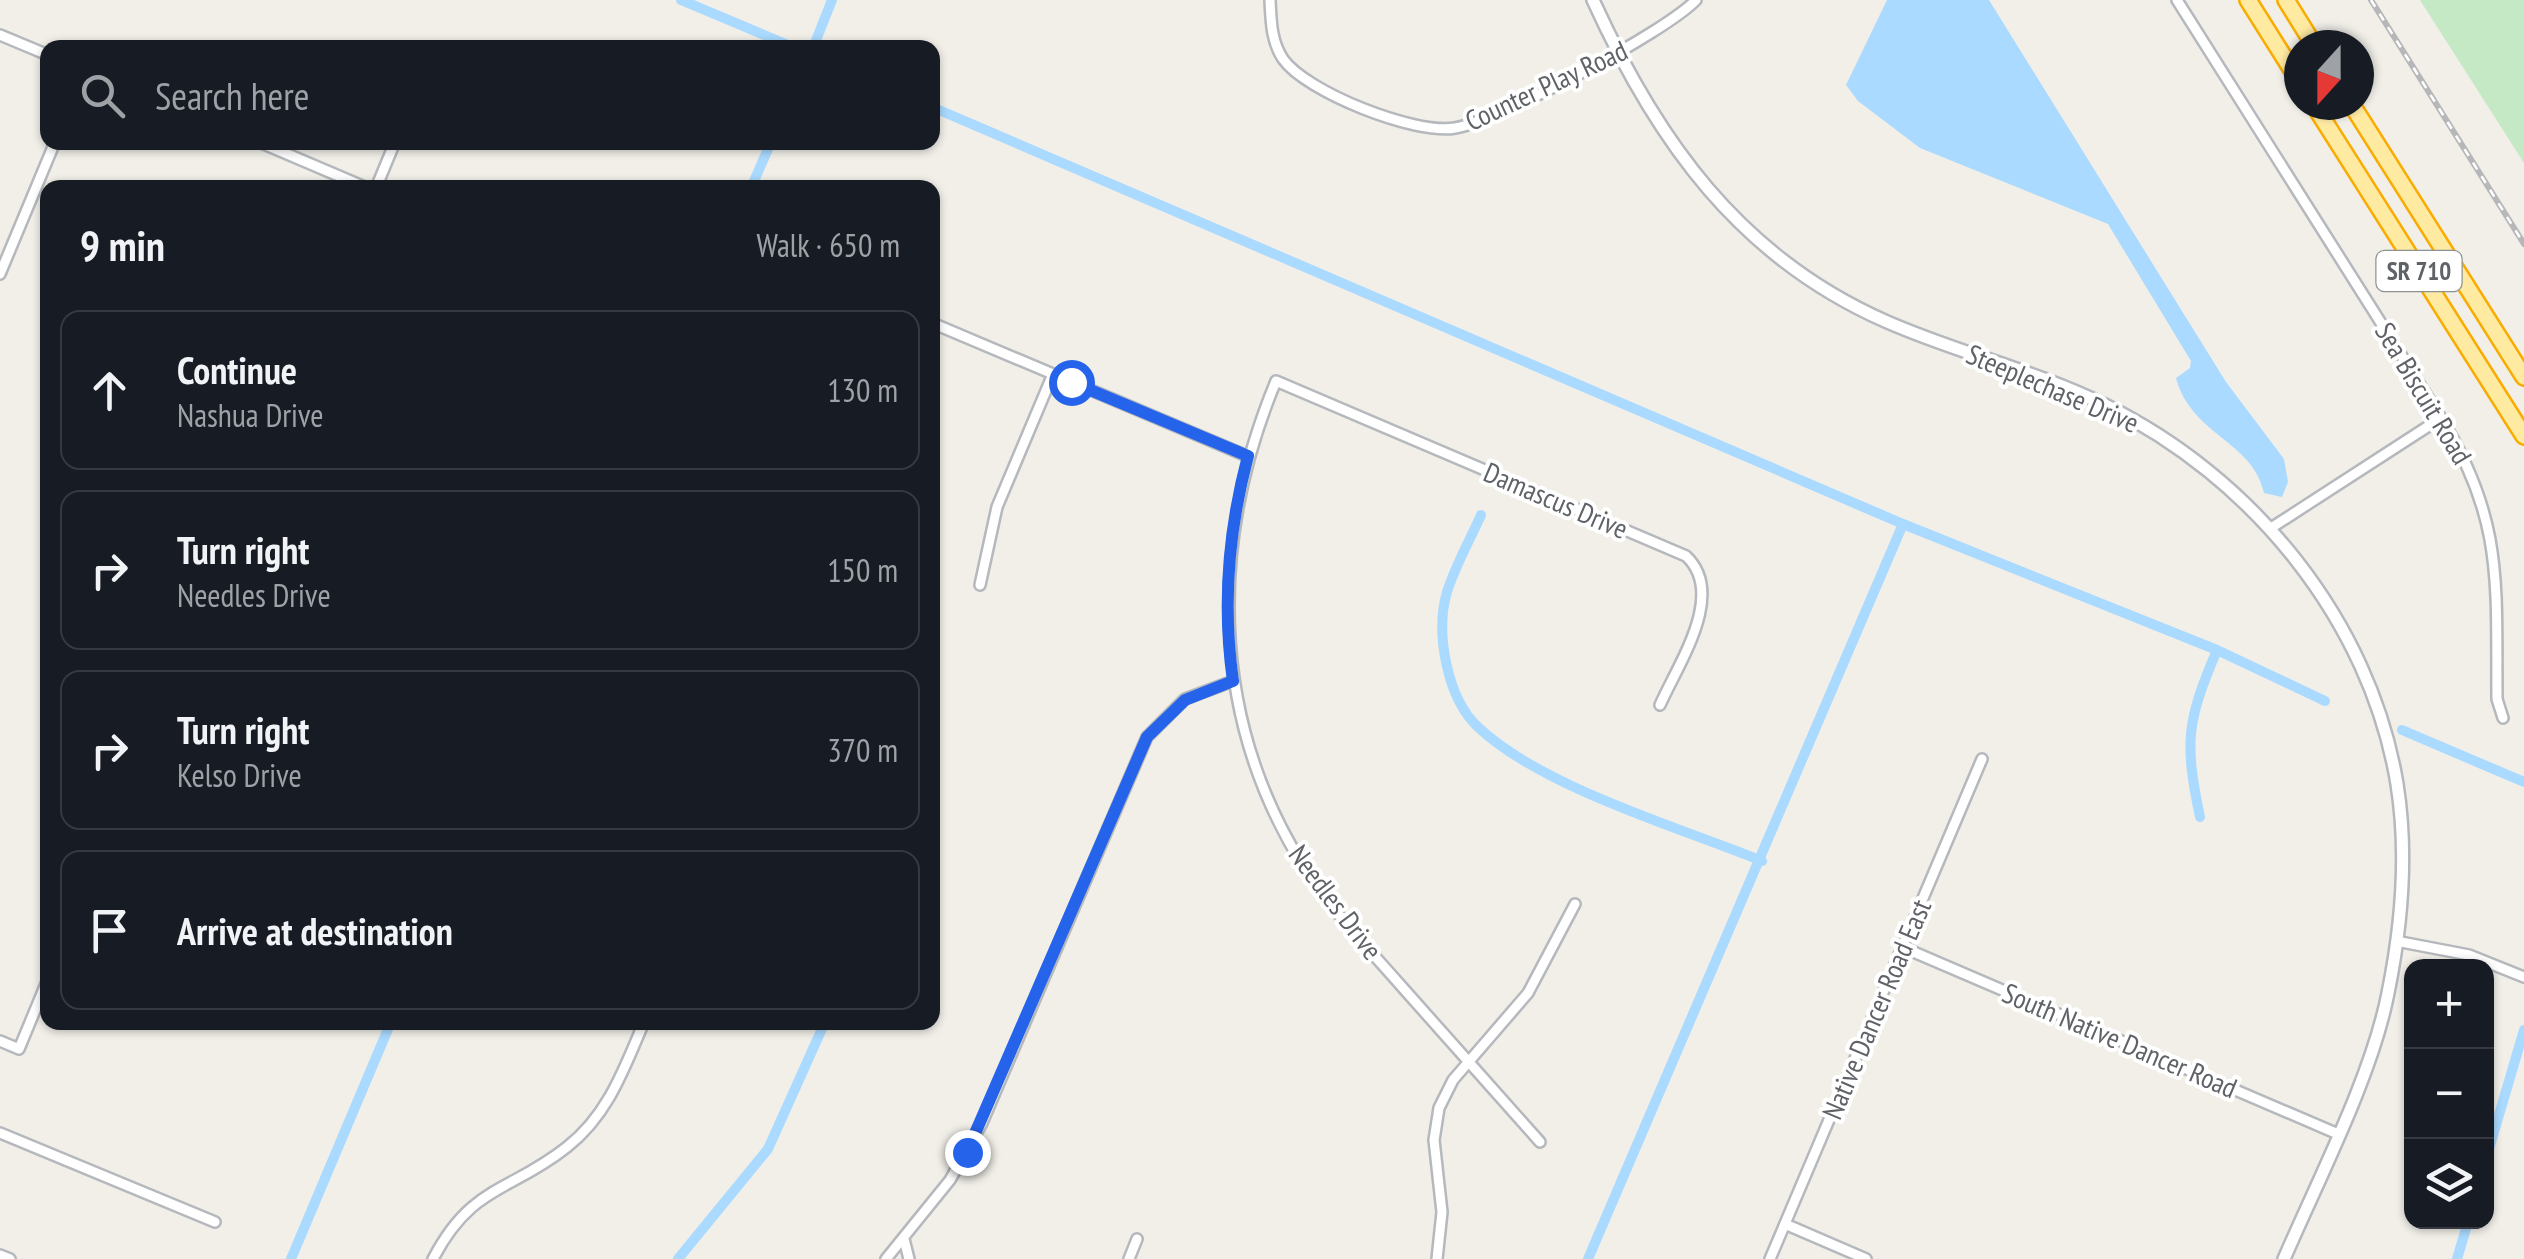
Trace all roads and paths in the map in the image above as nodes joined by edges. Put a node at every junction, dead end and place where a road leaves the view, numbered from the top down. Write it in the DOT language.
graph roads {
  1 [pos="1270,0"];
  2 [pos="1594,0"];
  3 [pos="1696,0"];
  4 [pos="2178,0"];
  5 [pos="2248,0"];
  6 [pos="2286,0"];
  7 [pos="2305,30"];
  8 [pos="0,35"];
  9 [pos="40,52"];
  10 [pos="1617,53"];
  11 [pos="2284,56"];
  12 [pos="2324,120"];
  13 [pos="2361,120"];
  14 [pos="51,150"];
  15 [pos="278,150"];
  16 [pos="392,150"];
  17 [pos="348,180"];
  18 [pos="379,180"];
  19 [pos="0,274"];
  20 [pos="940,326"];
  21 [pos="1053,374"];
  22 [pos="2524,378"];
  23 [pos="1276,381"];
  24 [pos="2441,418"];
  25 [pos="2524,436"];
  26 [pos="1248,456"];
  27 [pos="2271,528"];
  28 [pos="980,585"];
  29 [pos="1233,681"];
  30 [pos="1660,705"];
  31 [pos="2503,718"];
  32 [pos="1982,759"];
  33 [pos="1574,904"];
  34 [pos="2396,941"];
  35 [pos="1902,947"];
  36 [pos="2524,977"];
  37 [pos="40,998"];
  38 [pos="640,1030"];
  39 [pos="0,1041"];
  40 [pos="1469,1062"];
  41 [pos="0,1133"];
  42 [pos="2338,1134"];
  43 [pos="1540,1142"];
  44 [pos="214,1222"];
  45 [pos="1785,1224"];
  46 [pos="904,1239"];
  47 [pos="1137,1239"];
  48 [pos="0,1255"];
  49 [pos="10,1259"];
  50 [pos="432,1259"];
  51 [pos="886,1259"];
  52 [pos="909,1259"];
  53 [pos="1129,1259"];
  54 [pos="1437,1259"];
  55 [pos="1770,1259"];
  56 [pos="1866,1259"];
  57 [pos="2284,1259"];
  1 -- 10 [label="street, Counter Play Road"];
  2 -- 10 [label="street, Steeplechase Drive"];
  3 -- 10 [label="street, Counter Play Road"];
  4 -- 24 [label="street, Sea Biscuit Road"];
  5 -- 11 [label="highway"];
  6 -- 7 [label="highway"];
  8 -- 9 [label="street"];
  10 -- 27 [label="street, Steeplechase Drive"];
  12 -- 25 [label="highway, SR 710"];
  13 -- 22 [label="highway, SR 710"];
  14 -- 19 [label="street"];
  15 -- 17 [label="street"];
  16 -- 18 [label="street"];
  20 -- 21 [label="street"];
  21 -- 26 [label="street"];
  21 -- 28 [label="street"];
  23 -- 26 [label="street, Needles Drive"];
  23 -- 30 [label="street, Damascus Drive"];
  24 -- 27 [label="street"];
  24 -- 31 [label="street, Sea Biscuit Road"];
  26 -- 29 [label="street, Needles Drive"];
  27 -- 34 [label="street, Steeplechase Drive"];
  29 -- 40 [label="street, Needles Drive"];
  29 -- 46 [label="street"];
  32 -- 35 [label="street, Native Dancer Road East"];
  33 -- 40 [label="street"];
  34 -- 36 [label="street"];
  34 -- 42 [label="street, Steeplechase Drive"];
  35 -- 42 [label="street, South Native Dancer Road"];
  35 -- 45 [label="street, Native Dancer Road East"];
  37 -- 39 [label="street"];
  38 -- 50 [label="street"];
  40 -- 43 [label="street, Needles Drive"];
  40 -- 54 [label="street"];
  41 -- 44 [label="street"];
  42 -- 57 [label="street, Steeplechase Drive"];
  45 -- 55 [label="street, Native Dancer Road East"];
  45 -- 56 [label="street"];
  46 -- 51 [label="street"];
  46 -- 52 [label="street"];
  47 -- 53 [label="street"];
  48 -- 49 [label="street"];
}
